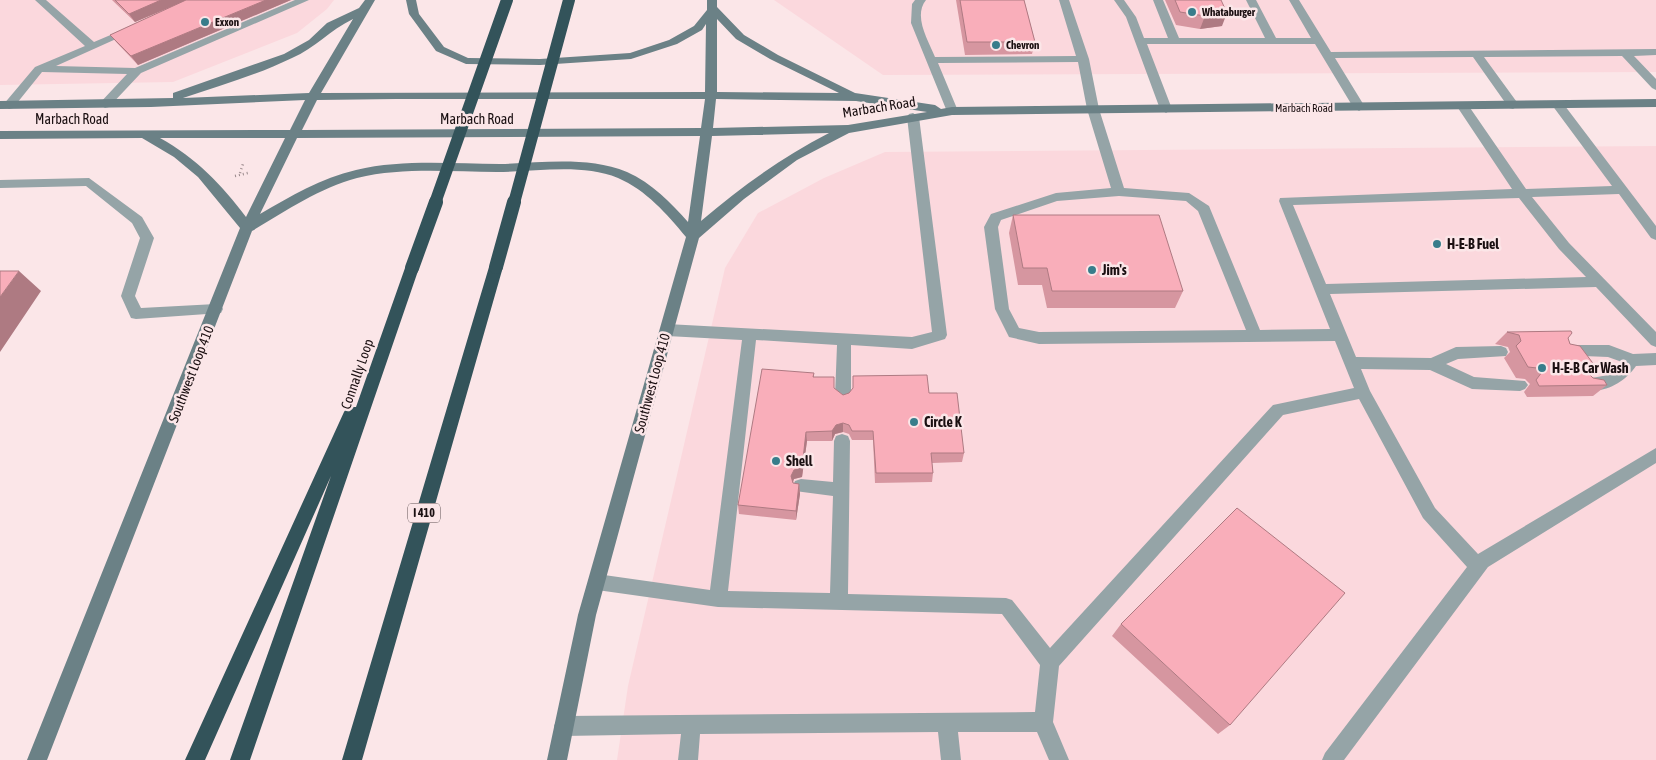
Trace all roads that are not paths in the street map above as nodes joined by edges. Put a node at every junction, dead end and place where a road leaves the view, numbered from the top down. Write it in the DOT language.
graph roads {
  1 [pos="40,0"];
  2 [pos="304,0"];
  3 [pos="370,0"];
  4 [pos="411,0"];
  5 [pos="506,0"];
  6 [pos="569,0"];
  7 [pos="921,0"];
  8 [pos="1064,0"];
  9 [pos="1119,0"];
  10 [pos="1158,0"];
  11 [pos="1251,0"];
  12 [pos="1294,0"];
  13 [pos="712,4"];
  14 [pos="362,12"];
  15 [pos="145,24"];
  16 [pos="1318,40"];
  17 [pos="1141,41"];
  18 [pos="1175,41"];
  19 [pos="1272,41"];
  20 [pos="92,46"];
  21 [pos="1626,52"];
  22 [pos="1656,52"];
  23 [pos="1476,53"];
  24 [pos="1327,55"];
  25 [pos="1083,59"];
  26 [pos="931,60"];
  27 [pos="39,69"];
  28 [pos="137,71"];
  29 [pos="1656,86"];
  30 [pos="711,96"];
  31 [pos="314,97"];
  32 [pos="856,97"];
  33 [pos="151,103"];
  34 [pos="105,104"];
  35 [pos="1558,104"];
  36 [pos="1656,104"];
  37 [pos="5,105"];
  38 [pos="1462,105"];
  39 [pos="1513,105"];
  40 [pos="1360,107"];
  41 [pos="1093,109"];
  42 [pos="1166,109"];
  43 [pos="952,111"];
  44 [pos="913,117"];
  45 [pos="848,129"];
  46 [pos="708,132"];
  47 [pos="144,134"];
  48 [pos="294,134"];
  49 [pos="0,135"];
  50 [pos="0,184"];
  51 [pos="1622,190"];
  52 [pos="1119,192"];
  53 [pos="1523,195"];
  54 [pos="247,228"];
  55 [pos="1656,235"];
  56 [pos="693,236"];
  57 [pos="1599,282"];
  58 [pos="1321,289"];
  59 [pos="216,309"];
  60 [pos="394,320"];
  61 [pos="667,330"];
  62 [pos="750,334"];
  63 [pos="1340,335"];
  64 [pos="1256,336"];
  65 [pos="844,340"];
  66 [pos="1656,340"];
  67 [pos="1564,351"];
  68 [pos="1500,352"];
  69 [pos="1656,359"];
  70 [pos="1632,360"];
  71 [pos="1351,363"];
  72 [pos="1432,364"];
  73 [pos="1585,384"];
  74 [pos="1520,385"];
  75 [pos="1363,392"];
  76 [pos="843,397"];
  77 [pos="842,441"];
  78 [pos="1656,455"];
  79 [pos="801,486"];
  80 [pos="840,490"];
  81 [pos="1478,566"];
  82 [pos="597,582"];
  83 [pos="718,599"];
  84 [pos="839,602"];
  85 [pos="1050,662"];
  86 [pos="947,722"];
  87 [pos="1043,722"];
  88 [pos="691,724"];
  89 [pos="564,726"];
  90 [pos="37,760"];
  91 [pos="195,760"];
  92 [pos="240,760"];
  93 [pos="352,760"];
  94 [pos="557,760"];
  95 [pos="688,760"];
  96 [pos="951,760"];
  97 [pos="1059,760"];
  98 [pos="1332,760"];
  1 -- 20 [label="lane"];
  2 -- 28 [label="lane"];
  3 -- 14 [label="main road, Southwest Loop 410"];
  4 -- 13 [label="main road"];
  5 -- 60 [label="highway, Connally Loop, bridge"];
  6 -- 93 [label="highway, I 410, bridge"];
  7 -- 26 [label="lane"];
  8 -- 25 [label="lane"];
  9 -- 17 [label="lane"];
  10 -- 18 [label="lane"];
  11 -- 19 [label="lane"];
  12 -- 16 [label="lane"];
  13 -- 30 [label="main road, Southwest Loop 410"];
  13 -- 32 [label="main road"];
  14 -- 31 [label="main road, Southwest Loop 410"];
  14 -- 33 [label="main road"];
  15 -- 20 [label="lane"];
  16 -- 19 [label="lane"];
  16 -- 24 [label="lane"];
  17 -- 18 [label="lane"];
  17 -- 42 [label="lane"];
  18 -- 19 [label="lane"];
  20 -- 27 [label="lane"];
  21 -- 22 [label="lane"];
  21 -- 23 [label="lane"];
  21 -- 29 [label="lane"];
  23 -- 24 [label="lane"];
  23 -- 39 [label="lane"];
  24 -- 40 [label="lane"];
  25 -- 26 [label="lane"];
  25 -- 41 [label="lane"];
  26 -- 43 [label="lane"];
  27 -- 28 [label="lane"];
  27 -- 37 [label="lane"];
  28 -- 34 [label="lane"];
  30 -- 31 [label="main road, Marbach Road"];
  30 -- 32 [label="main road, Marbach Road"];
  30 -- 46 [label="main road, Southwest Loop 410"];
  31 -- 33 [label="main road, Marbach Road"];
  31 -- 48 [label="main road, Southwest Loop 410"];
  32 -- 43 [label="main road, Marbach Road"];
  33 -- 34 [label="main road, Marbach Road"];
  34 -- 37 [label="main road, Marbach Road"];
  35 -- 36 [label="main road, Marbach Road"];
  35 -- 39 [label="main road, Marbach Road"];
  35 -- 51 [label="lane"];
  38 -- 39 [label="main road, Marbach Road"];
  38 -- 40 [label="main road, Marbach Road"];
  38 -- 53 [label="lane"];
  40 -- 42 [label="main road, Marbach Road"];
  41 -- 42 [label="main road, Marbach Road"];
  41 -- 43 [label="main road, Marbach Road"];
  41 -- 52 [label="lane"];
  43 -- 44 [label="main road, Marbach Road"];
  44 -- 45 [label="main road, Marbach Road"];
  44 -- 65 [label="lane"];
  45 -- 46 [label="main road, Marbach Road"];
  45 -- 56 [label="main road"];
  46 -- 48 [label="main road, Marbach Road"];
  46 -- 56 [label="main road, Southwest Loop 410"];
  47 -- 48 [label="main road, Marbach Road"];
  47 -- 49 [label="main road, Marbach Road"];
  47 -- 54 [label="main road"];
  48 -- 54 [label="main road, Southwest Loop 410"];
  50 -- 59 [label="lane"];
  51 -- 53 [label="lane"];
  51 -- 55 [label="lane"];
  52 -- 64 [label="lane"];
  52 -- 64 [label="lane"];
  53 -- 57 [label="lane"];
  53 -- 58 [label="lane"];
  54 -- 56 [label="main road"];
  54 -- 59 [label="main road, Southwest Loop 410"];
  56 -- 61 [label="main road, Southwest Loop 410"];
  57 -- 58 [label="lane"];
  57 -- 66 [label="lane"];
  58 -- 63 [label="lane"];
  59 -- 90 [label="main road, Southwest Loop 410"];
  60 -- 91 [label="highway"];
  60 -- 92 [label="highway, Connally Loop"];
  61 -- 62 [label="lane"];
  61 -- 82 [label="main road, Southwest Loop 410"];
  62 -- 65 [label="lane"];
  62 -- 83 [label="lane"];
  63 -- 64 [label="lane"];
  63 -- 71 [label="lane"];
  65 -- 76 [label="lane"];
  67 -- 70 [label="lane"];
  68 -- 72 [label="lane"];
  69 -- 70 [label="lane"];
  70 -- 73 [label="lane"];
  71 -- 72 [label="lane"];
  71 -- 75 [label="lane"];
  72 -- 74 [label="lane"];
  75 -- 81 [label="lane"];
  75 -- 85 [label="lane"];
  77 -- 80 [label="lane"];
  78 -- 81 [label="lane"];
  79 -- 80 [label="lane"];
  80 -- 84 [label="lane"];
  81 -- 98 [label="lane"];
  82 -- 83 [label="lane"];
  82 -- 89 [label="main road, Southwest Loop 410"];
  83 -- 84 [label="lane"];
  84 -- 85 [label="lane"];
  85 -- 87 [label="lane"];
  86 -- 87 [label="lane"];
  86 -- 88 [label="lane"];
  86 -- 96 [label="lane"];
  87 -- 97 [label="lane"];
  88 -- 89 [label="lane"];
  88 -- 95 [label="lane"];
  89 -- 94 [label="main road, Southwest Loop 410"];
}
